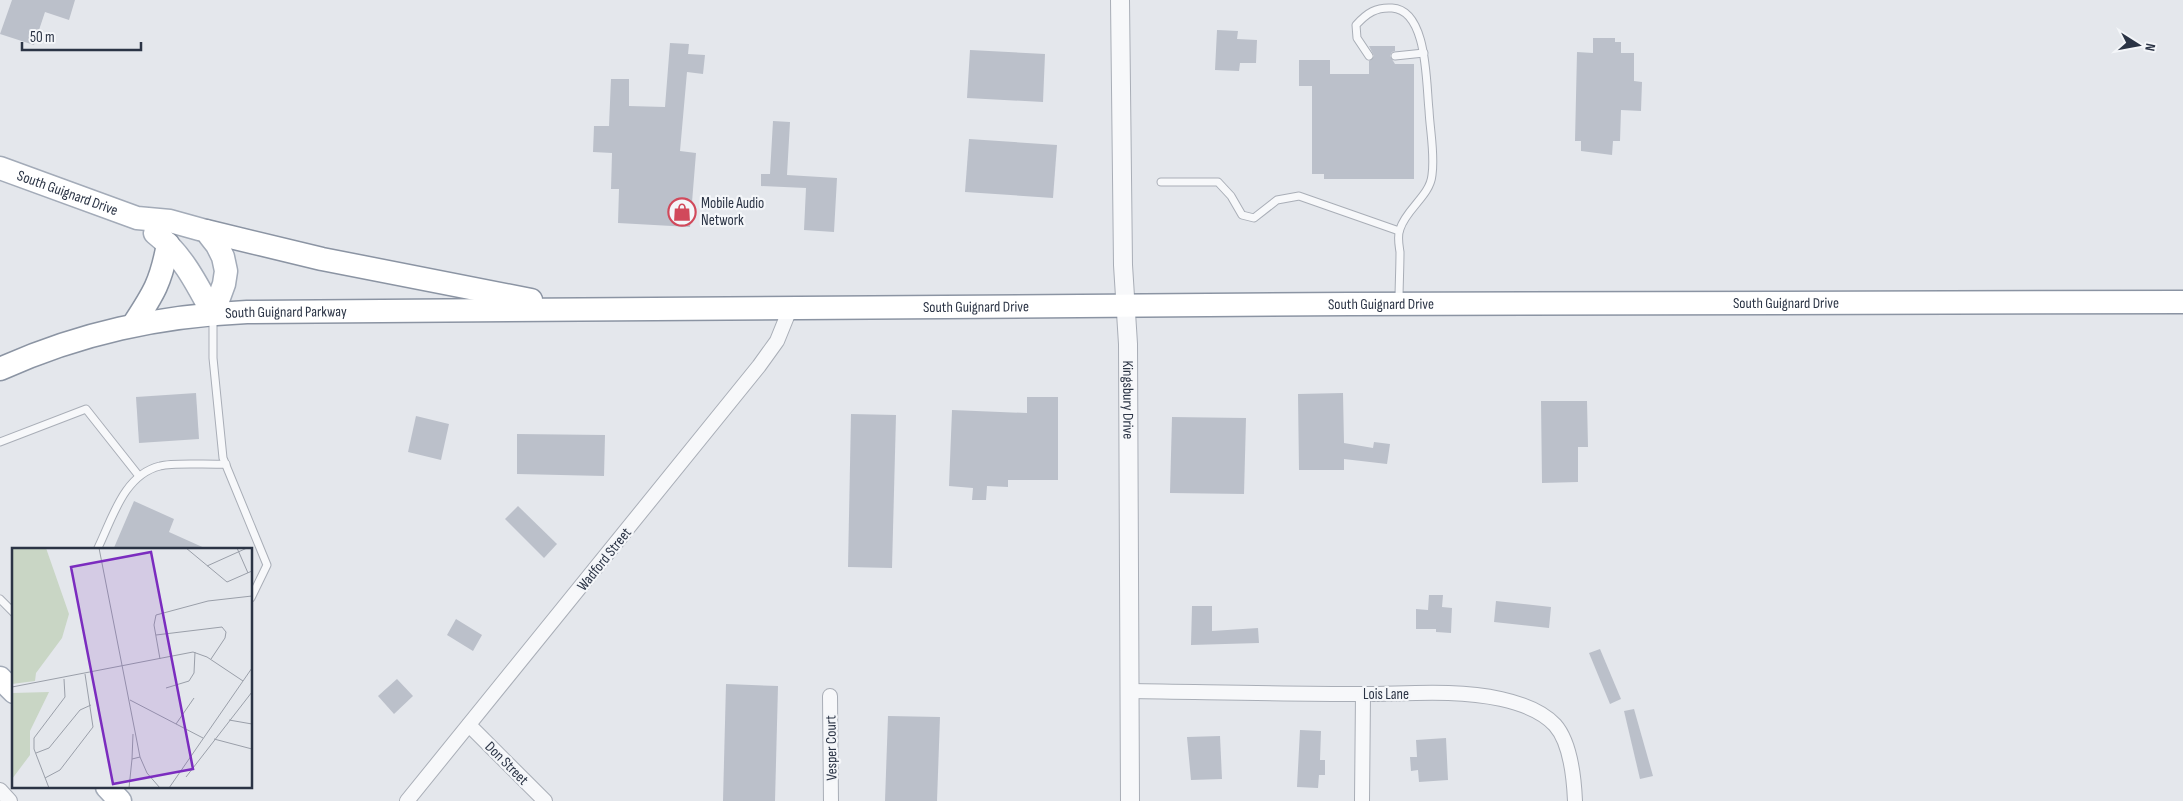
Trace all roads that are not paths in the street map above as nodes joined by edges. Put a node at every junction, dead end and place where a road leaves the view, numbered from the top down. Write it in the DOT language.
graph roads {
  1 [pos="1120,0"];
  2 [pos="1424,54"];
  3 [pos="1369,56"];
  4 [pos="1395,56"];
  5 [pos="0,168"];
  6 [pos="1161,182"];
  7 [pos="137,218"];
  8 [pos="206,231"];
  9 [pos="1399,232"];
  10 [pos="168,244"];
  11 [pos="2183,302"];
  12 [pos="1399,304"];
  13 [pos="1126,305"];
  14 [pos="790,309"];
  15 [pos="579,310"];
  16 [pos="213,314"];
  17 [pos="133,325"];
  18 [pos="0,369"];
  19 [pos="0,442"];
  20 [pos="226,464"];
  21 [pos="139,476"];
  22 [pos="98,548"];
  23 [pos="252,596"];
  24 [pos="0,599"];
  25 [pos="12,611"];
  26 [pos="0,678"];
  27 [pos="12,690"];
  28 [pos="1130,691"];
  29 [pos="1363,694"];
  30 [pos="830,696"];
  31 [pos="469,725"];
  32 [pos="0,790"];
  33 [pos="10,801"];
  34 [pos="407,801"];
  35 [pos="545,801"];
  36 [pos="831,801"];
  37 [pos="1130,801"];
  38 [pos="1362,801"];
  39 [pos="1576,801"];
  1 -- 13 [label="street, Kingsbury Drive"];
  2 -- 3 [label="lane"];
  2 -- 4 [label="lane"];
  2 -- 9 [label="lane"];
  5 -- 7 [label="main road, South Guignard Drive"];
  6 -- 9 [label="lane"];
  7 -- 8 [label="main road, South Guignard Drive"];
  7 -- 10 [label="main road, South Guignard Drive"];
  8 -- 15 [label="main road, South Guignard Drive"];
  8 -- 16 [label="main road"];
  9 -- 12 [label="lane"];
  10 -- 16 [label="main road, South Guignard Drive"];
  10 -- 17 [label="main road"];
  11 -- 12 [label="main road, South Guignard Drive"];
  12 -- 13 [label="main road, South Guignard Drive"];
  13 -- 14 [label="main road, South Guignard Drive"];
  13 -- 28 [label="street, Kingsbury Drive"];
  14 -- 15 [label="main road, South Guignard Drive"];
  14 -- 31 [label="street, Wadford Street"];
  15 -- 16 [label="main road, South Guignard Parkway"];
  16 -- 17 [label="main road, South Guignard Parkway"];
  16 -- 20 [label="lane"];
  17 -- 18 [label="main road, South Guignard Parkway"];
  19 -- 21 [label="lane"];
  20 -- 21 [label="lane"];
  20 -- 23 [label="lane"];
  21 -- 22 [label="lane"];
  24 -- 25 [label="lane"];
  26 -- 27 [label="main road"];
  28 -- 29 [label="street, Lois Lane"];
  28 -- 37 [label="street, Kingsbury Drive"];
  29 -- 38 [label="street"];
  29 -- 39 [label="street, Lois Lane"];
  30 -- 36 [label="street, Vesper Court"];
  31 -- 34 [label="street, Wadford Street"];
  31 -- 35 [label="street, Don Street"];
  32 -- 33 [label="street"];
}
